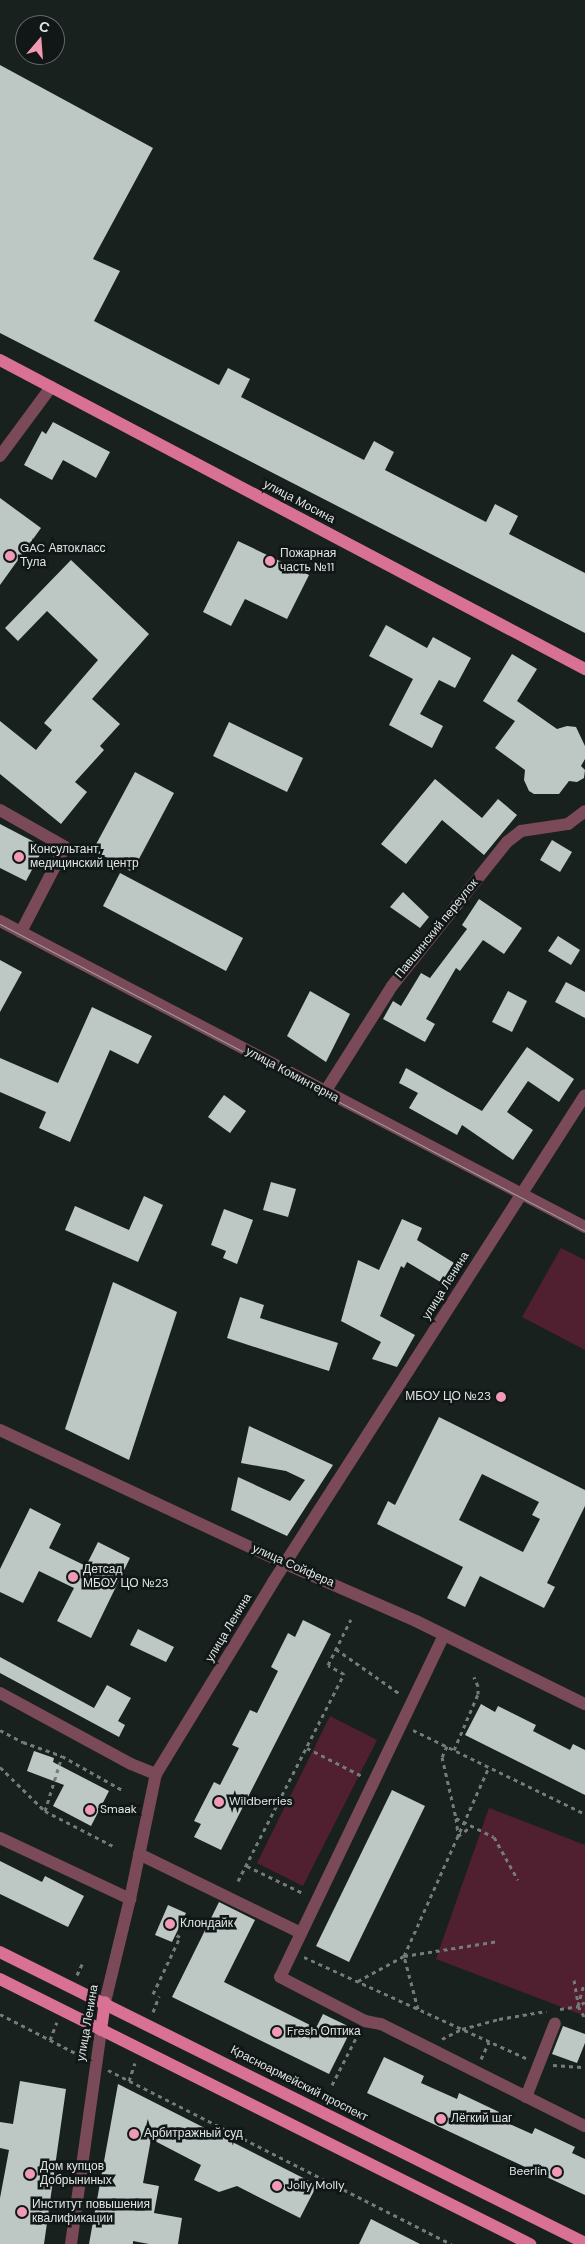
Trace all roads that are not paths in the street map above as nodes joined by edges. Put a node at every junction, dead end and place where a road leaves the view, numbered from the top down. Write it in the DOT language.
graph roads {
  1 [pos="0,360"];
  2 [pos="51,387"];
  3 [pos="0,456"];
  4 [pos="585,669"];
  5 [pos="0,810"];
  6 [pos="585,811"];
  7 [pos="0,921"];
  8 [pos="21,932"];
  9 [pos="324,1092"];
  10 [pos="585,1095"];
  11 [pos="521,1193"];
  12 [pos="585,1227"];
  13 [pos="0,1430"];
  14 [pos="286,1564"];
  15 [pos="444,1635"];
  16 [pos="0,1693"];
  17 [pos="585,1704"];
  18 [pos="156,1774"];
  19 [pos="0,1838"];
  20 [pos="139,1854"];
  21 [pos="130,1899"];
  22 [pos="301,1933"];
  23 [pos="0,1952"];
  24 [pos="0,1979"];
  25 [pos="105,2002"];
  26 [pos="555,2023"];
  27 [pos="101,2030"];
  28 [pos="526,2097"];
  29 [pos="585,2126"];
  30 [pos="585,2243"];
  31 [pos="71,2244"];
  32 [pos="530,2244"];
  1 -- 2 [label="main road, улица Мосина"];
  2 -- 3 [label="street"];
  2 -- 4 [label="main road, улица Мосина"];
  5 -- 8 [label="street"];
  6 -- 9 [label="street, Павшинский переулок"];
  7 -- 8 [label="street, улица Коминтерна"];
  8 -- 9 [label="street, улица Коминтерна"];
  9 -- 11 [label="street, улица Коминтерна"];
  10 -- 11 [label="street, улица Ленина"];
  11 -- 12 [label="street, улица Коминтерна"];
  11 -- 14 [label="street, улица Ленина"];
  13 -- 14 [label="street, улица Сойфера"];
  14 -- 15 [label="street, улица Сойфера"];
  14 -- 18 [label="street, улица Ленина"];
  15 -- 17 [label="street, улица Сойфера"];
  15 -- 22 [label="street"];
  16 -- 18 [label="street"];
  18 -- 20 [label="street, улица Ленина"];
  19 -- 21 [label="street"];
  20 -- 21 [label="street, улица Ленина"];
  20 -- 22 [label="street"];
  21 -- 25 [label="street, улица Ленина"];
  22 -- 28 [label="street"];
  23 -- 25 [label="main road, Красноармейский проспект"];
  24 -- 27 [label="main road"];
  25 -- 27 [label="main road, улица Ленина"];
  25 -- 30 [label="main road, Красноармейский проспект"];
  26 -- 28 [label="street"];
  27 -- 31 [label="street, улица Ленина"];
  27 -- 32 [label="main road"];
  28 -- 29 [label="street"];
}
